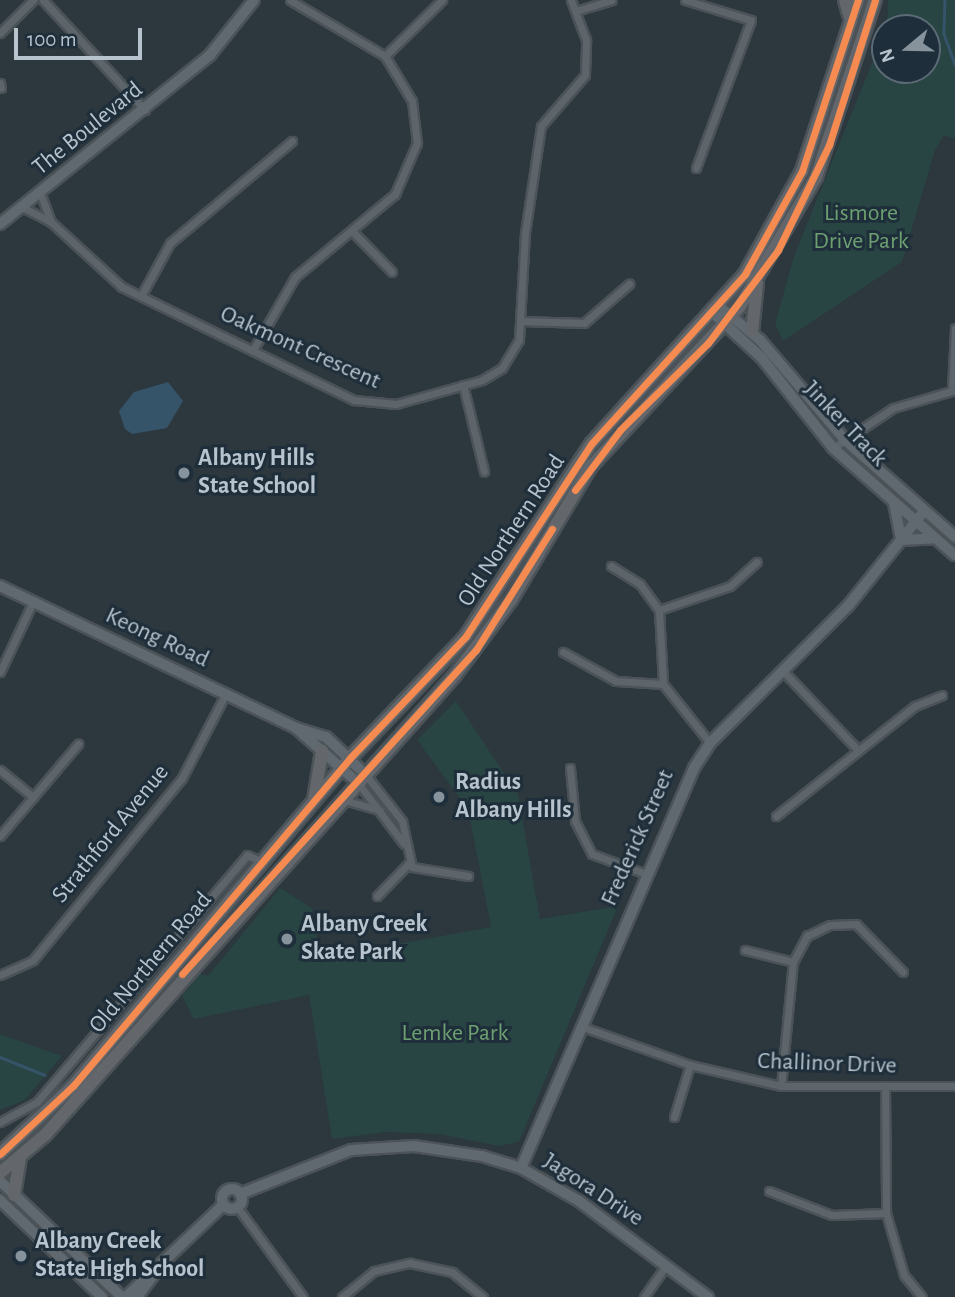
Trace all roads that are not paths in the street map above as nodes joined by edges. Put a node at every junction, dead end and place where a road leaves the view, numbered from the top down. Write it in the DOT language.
graph roads {
  1 [pos="33,0"];
  2 [pos="43,0"];
  3 [pos="254,0"];
  4 [pos="290,0"];
  5 [pos="442,0"];
  6 [pos="571,0"];
  7 [pos="611,0"];
  8 [pos="685,0"];
  9 [pos="845,0"];
  10 [pos="858,0"];
  11 [pos="875,0"];
  12 [pos="576,11"];
  13 [pos="851,21"];
  14 [pos="0,33"];
  15 [pos="385,56"];
  16 [pos="145,110"];
  17 [pos="292,141"];
  18 [pos="696,168"];
  19 [pos="41,195"];
  20 [pos="24,208"];
  21 [pos="51,222"];
  22 [pos="0,224"];
  23 [pos="354,233"];
  24 [pos="392,272"];
  25 [pos="757,283"];
  26 [pos="629,284"];
  27 [pos="141,296"];
  28 [pos="717,310"];
  29 [pos="728,319"];
  30 [pos="522,321"];
  31 [pos="955,328"];
  32 [pos="752,332"];
  33 [pos="253,350"];
  34 [pos="463,385"];
  35 [pos="953,390"];
  36 [pos="845,440"];
  37 [pos="833,448"];
  38 [pos="484,471"];
  39 [pos="894,503"];
  40 [pos="924,511"];
  41 [pos="916,521"];
  42 [pos="955,537"];
  43 [pos="936,538"];
  44 [pos="901,540"];
  45 [pos="955,555"];
  46 [pos="757,562"];
  47 [pos="611,566"];
  48 [pos="0,586"];
  49 [pos="33,602"];
  50 [pos="659,610"];
  51 [pos="563,652"];
  52 [pos="783,671"];
  53 [pos="0,672"];
  54 [pos="663,684"];
  55 [pos="226,693"];
  56 [pos="942,695"];
  57 [pos="296,728"];
  58 [pos="710,743"];
  59 [pos="78,744"];
  60 [pos="857,749"];
  61 [pos="322,751"];
  62 [pos="346,762"];
  63 [pos="570,768"];
  64 [pos="0,770"];
  65 [pos="361,778"];
  66 [pos="33,797"];
  67 [pos="314,800"];
  68 [pos="342,800"];
  69 [pos="380,810"];
  70 [pos="776,816"];
  71 [pos="0,836"];
  72 [pos="404,844"];
  73 [pos="262,862"];
  74 [pos="409,863"];
  75 [pos="643,873"];
  76 [pos="468,876"];
  77 [pos="377,896"];
  78 [pos="744,950"];
  79 [pos="793,962"];
  80 [pos="903,972"];
  81 [pos="0,975"];
  82 [pos="580,1027"];
  83 [pos="690,1065"];
  84 [pos="781,1086"];
  85 [pos="955,1086"];
  86 [pos="885,1087"];
  87 [pos="674,1116"];
  88 [pos="0,1122"];
  89 [pos="0,1154"];
  90 [pos="20,1158"];
  91 [pos="521,1168"];
  92 [pos="0,1173"];
  93 [pos="0,1181"];
  94 [pos="769,1191"];
  95 [pos="240,1194"];
  96 [pos="14,1195"];
  97 [pos="0,1200"];
  98 [pos="223,1205"];
  99 [pos="238,1208"];
  100 [pos="886,1213"];
  101 [pos="666,1265"];
  102 [pos="154,1276"];
  103 [pos="102,1297"];
  104 [pos="124,1297"];
  105 [pos="137,1297"];
  106 [pos="148,1297"];
  107 [pos="303,1297"];
  108 [pos="342,1297"];
  109 [pos="483,1297"];
  110 [pos="644,1297"];
  111 [pos="708,1297"];
  112 [pos="922,1297"];
  1 -- 14 [label="street"];
  2 -- 16 [label="street"];
  3 -- 16 [label="street, The Boulevard"];
  4 -- 15 [label="street"];
  5 -- 15 [label="street"];
  6 -- 12 [label="street, Oakmont Crescent"];
  7 -- 12 [label="street"];
  8 -- 18 [label="street"];
  9 -- 13 [label="highway"];
  10 -- 13 [label="highway, Old Northern Road"];
  11 -- 25 [label="highway, Old Northern Road"];
  12 -- 30 [label="street, Oakmont Crescent"];
  13 -- 28 [label="highway, Old Northern Road"];
  15 -- 23 [label="street"];
  16 -- 19 [label="street, The Boulevard"];
  17 -- 27 [label="street"];
  19 -- 20 [label="street, The Boulevard"];
  19 -- 21 [label="street, Oakmont Crescent"];
  20 -- 21 [label="street, Oakmont Crescent"];
  20 -- 22 [label="street, The Boulevard"];
  21 -- 27 [label="street, Oakmont Crescent"];
  23 -- 24 [label="street"];
  23 -- 33 [label="street"];
  25 -- 29 [label="highway, Old Northern Road"];
  25 -- 32 [label="highway"];
  26 -- 30 [label="street"];
  27 -- 33 [label="street, Oakmont Crescent"];
  28 -- 29 [label="street, Jinker Track"];
  28 -- 62 [label="highway, Old Northern Road"];
  29 -- 32 [label="street, Jinker Track"];
  29 -- 37 [label="street, Jinker Track"];
  29 -- 65 [label="highway, Old Northern Road"];
  30 -- 34 [label="street, Oakmont Crescent"];
  31 -- 35 [label="street"];
  32 -- 36 [label="street, Jinker Track"];
  33 -- 34 [label="street, Oakmont Crescent"];
  34 -- 38 [label="street"];
  35 -- 36 [label="street"];
  36 -- 37 [label="street"];
  36 -- 40 [label="street, Jinker Track"];
  37 -- 39 [label="street, Jinker Track"];
  39 -- 41 [label="street, Jinker Track"];
  39 -- 44 [label="street"];
  40 -- 41 [label="street, Frederick Street"];
  40 -- 42 [label="street, Jinker Track"];
  41 -- 43 [label="street, Jinker Track"];
  41 -- 44 [label="street, Frederick Street"];
  43 -- 44 [label="street"];
  43 -- 45 [label="street, Jinker Track"];
  44 -- 52 [label="street, Frederick Street"];
  46 -- 50 [label="street"];
  47 -- 50 [label="street"];
  48 -- 49 [label="street, Keong Road"];
  49 -- 53 [label="street"];
  49 -- 55 [label="street, Keong Road"];
  50 -- 54 [label="street"];
  51 -- 54 [label="street"];
  52 -- 58 [label="street, Frederick Street"];
  52 -- 60 [label="street"];
  54 -- 58 [label="street"];
  55 -- 57 [label="street, Keong Road"];
  55 -- 81 [label="street, Strathford Avenue"];
  56 -- 60 [label="street"];
  57 -- 61 [label="street, Keong Road"];
  57 -- 62 [label="street, Keong Road"];
  58 -- 75 [label="street, Frederick Street"];
  59 -- 66 [label="street"];
  60 -- 70 [label="street"];
  61 -- 62 [label="street, Keong Road"];
  61 -- 67 [label="highway"];
  62 -- 65 [label="street, Keong Road"];
  62 -- 67 [label="highway, Old Northern Road"];
  63 -- 75 [label="street"];
  64 -- 66 [label="street"];
  65 -- 68 [label="highway, Old Northern Road"];
  65 -- 69 [label="street"];
  65 -- 72 [label="street"];
  66 -- 71 [label="street"];
  67 -- 73 [label="highway, Old Northern Road"];
  68 -- 69 [label="street"];
  68 -- 90 [label="highway, Old Northern Road"];
  69 -- 72 [label="street"];
  72 -- 74 [label="street"];
  73 -- 88 [label="street, Old Northern Road"];
  73 -- 89 [label="highway, Old Northern Road"];
  74 -- 76 [label="street"];
  74 -- 77 [label="street"];
  75 -- 82 [label="street, Frederick Street"];
  78 -- 79 [label="street"];
  79 -- 80 [label="street"];
  79 -- 84 [label="street"];
  82 -- 83 [label="street, Challinor Drive"];
  82 -- 91 [label="street, Frederick Street"];
  83 -- 84 [label="street, Challinor Drive"];
  83 -- 87 [label="street"];
  84 -- 86 [label="street, Challinor Drive"];
  85 -- 86 [label="street, Challinor Drive"];
  86 -- 100 [label="street"];
  90 -- 92 [label="highway, Old Northern Road"];
  90 -- 96 [label="highway"];
  91 -- 95 [label="street, Jagora Drive"];
  91 -- 101 [label="street, Jagora Drive"];
  93 -- 96 [label="street"];
  94 -- 100 [label="street"];
  95 -- 98 [label="street, Jagora Drive"];
  95 -- 99 [label="street"];
  96 -- 104 [label="street"];
  97 -- 103 [label="street"];
  98 -- 99 [label="street"];
  98 -- 102 [label="street"];
  99 -- 107 [label="street"];
  100 -- 112 [label="street"];
  101 -- 110 [label="street"];
  101 -- 111 [label="street, Jagora Drive"];
  102 -- 104 [label="street"];
  102 -- 105 [label="street"];
  102 -- 106 [label="street"];
  108 -- 109 [label="street"];
}
